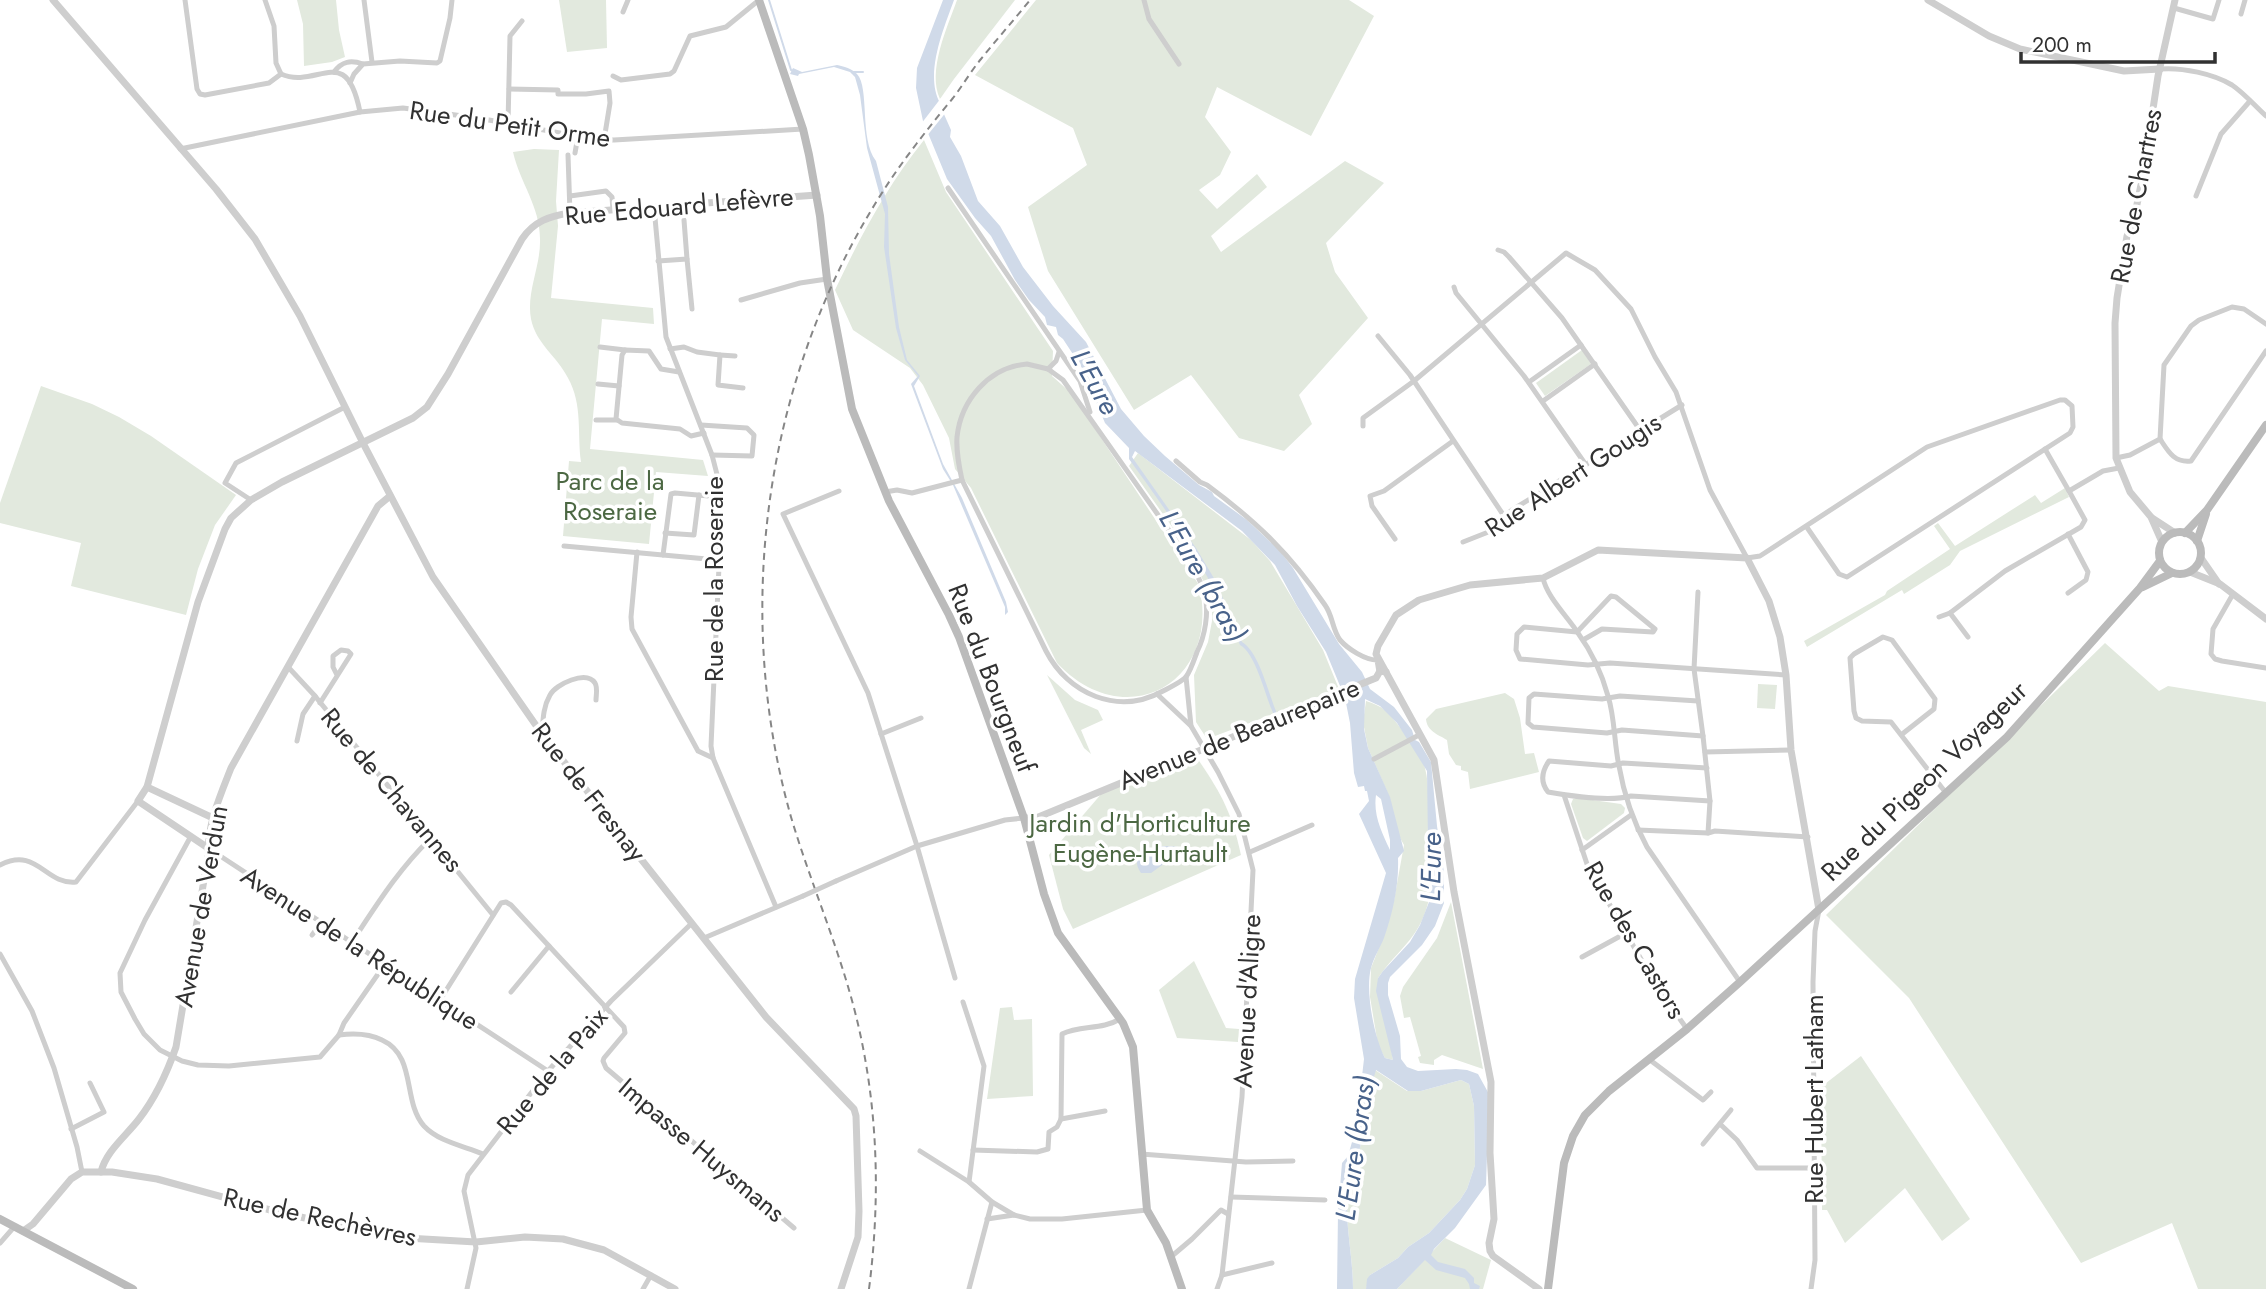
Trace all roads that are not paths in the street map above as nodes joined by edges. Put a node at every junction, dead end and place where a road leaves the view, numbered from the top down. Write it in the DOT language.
graph roads {
  1 [pos="53,0"];
  2 [pos="185,0"];
  3 [pos="265,0"];
  4 [pos="364,0"];
  5 [pos="452,0"];
  6 [pos="628,0"];
  7 [pos="760,0"];
  8 [pos="1144,0"];
  9 [pos="1928,0"];
  10 [pos="2219,0"];
  11 [pos="2245,0"];
  12 [pos="2174,4"];
  13 [pos="623,12"];
  14 [pos="2241,14"];
  15 [pos="522,21"];
  16 [pos="372,62"];
  17 [pos="363,64"];
  18 [pos="1178,64"];
  19 [pos="2160,69"];
  20 [pos="334,72"];
  21 [pos="281,74"];
  22 [pos="613,76"];
  23 [pos="350,83"];
  24 [pos="509,89"];
  25 [pos="2250,101"];
  26 [pos="360,112"];
  27 [pos="2266,116"];
  28 [pos="508,124"];
  29 [pos="803,129"];
  30 [pos="578,136"];
  31 [pos="604,139"];
  32 [pos="180,149"];
  33 [pos="948,188"];
  34 [pos="817,195"];
  35 [pos="570,196"];
  36 [pos="2196,197"];
  37 [pos="653,207"];
  38 [pos="613,210"];
  39 [pos="570,213"];
  40 [pos="684,220"];
  41 [pos="1498,250"];
  42 [pos="687,259"];
  43 [pos="658,261"];
  44 [pos="827,279"];
  45 [pos="1532,282"];
  46 [pos="1454,288"];
  47 [pos="741,300"];
  48 [pos="692,309"];
  49 [pos="1482,324"];
  50 [pos="2266,324"];
  51 [pos="1378,336"];
  52 [pos="1581,345"];
  53 [pos="600,347"];
  54 [pos="670,349"];
  55 [pos="625,350"];
  56 [pos="2266,351"];
  57 [pos="1059,352"];
  58 [pos="720,355"];
  59 [pos="734,356"];
  60 [pos="1595,364"];
  61 [pos="1048,369"];
  62 [pos="678,372"];
  63 [pos="1414,381"];
  64 [pos="1529,383"];
  65 [pos="598,384"];
  66 [pos="619,386"];
  67 [pos="743,388"];
  68 [pos="1543,401"];
  69 [pos="1682,405"];
  70 [pos="345,407"];
  71 [pos="1092,419"];
  72 [pos="596,420"];
  73 [pos="617,420"];
  74 [pos="701,425"];
  75 [pos="2266,425"];
  76 [pos="1363,426"];
  77 [pos="1640,430"];
  78 [pos="704,433"];
  79 [pos="2160,439"];
  80 [pos="1453,441"];
  81 [pos="363,443"];
  82 [pos="2045,449"];
  83 [pos="712,455"];
  84 [pos="2116,458"];
  85 [pos="1176,461"];
  86 [pos="1586,465"];
  87 [pos="2119,468"];
  88 [pos="962,480"];
  89 [pos="839,491"];
  90 [pos="2070,491"];
  91 [pos="885,492"];
  92 [pos="699,495"];
  93 [pos="390,496"];
  94 [pos="720,497"];
  95 [pos="251,500"];
  96 [pos="2207,510"];
  97 [pos="1504,516"];
  98 [pos="2151,517"];
  99 [pos="1806,526"];
  100 [pos="665,533"];
  101 [pos="2175,533"];
  102 [pos="2185,533"];
  103 [pos="2068,534"];
  104 [pos="1395,539"];
  105 [pos="2197,541"];
  106 [pos="1463,542"];
  107 [pos="2162,542"];
  108 [pos="564,545"];
  109 [pos="637,552"];
  110 [pos="663,555"];
  111 [pos="1747,558"];
  112 [pos="2201,558"];
  113 [pos="718,560"];
  114 [pos="2160,561"];
  115 [pos="2190,572"];
  116 [pos="2172,573"];
  117 [pos="1543,578"];
  118 [pos="2220,584"];
  119 [pos="2140,588"];
  120 [pos="1698,592"];
  121 [pos="2068,593"];
  122 [pos="2233,594"];
  123 [pos="1950,613"];
  124 [pos="1939,617"];
  125 [pos="2266,619"];
  126 [pos="1577,632"];
  127 [pos="1968,636"];
  128 [pos="1583,640"];
  129 [pos="1377,660"];
  130 [pos="1596,665"];
  131 [pos="289,668"];
  132 [pos="2266,668"];
  133 [pos="1694,669"];
  134 [pos="337,675"];
  135 [pos="1380,675"];
  136 [pos="1786,675"];
  137 [pos="1186,677"];
  138 [pos="1157,694"];
  139 [pos="315,696"];
  140 [pos="1609,697"];
  141 [pos="596,700"];
  142 [pos="1698,701"];
  143 [pos="320,703"];
  144 [pos="544,710"];
  145 [pos="529,713"];
  146 [pos="921,718"];
  147 [pos="1191,726"];
  148 [pos="1614,731"];
  149 [pos="542,734"];
  150 [pos="881,734"];
  151 [pos="1419,735"];
  152 [pos="1902,735"];
  153 [pos="1703,736"];
  154 [pos="297,741"];
  155 [pos="1203,748"];
  156 [pos="1791,750"];
  157 [pos="1705,752"];
  158 [pos="713,758"];
  159 [pos="1374,759"];
  160 [pos="1618,765"];
  161 [pos="1707,768"];
  162 [pos="147,787"];
  163 [pos="1946,793"];
  164 [pos="1564,795"];
  165 [pos="1626,797"];
  166 [pos="138,801"];
  167 [pos="1710,801"];
  168 [pos="1631,815"];
  169 [pos="213,818"];
  170 [pos="1024,818"];
  171 [pos="1312,825"];
  172 [pos="1638,830"];
  173 [pos="1708,833"];
  174 [pos="191,836"];
  175 [pos="1808,837"];
  176 [pos="430,839"];
  177 [pos="917,846"];
  178 [pos="208,848"];
  179 [pos="1583,850"];
  180 [pos="1250,852"];
  181 [pos="0,865"];
  182 [pos="776,906"];
  183 [pos="1819,910"];
  184 [pos="493,915"];
  185 [pos="322,922"];
  186 [pos="692,923"];
  187 [pos="1626,933"];
  188 [pos="312,935"];
  189 [pos="704,938"];
  190 [pos="352,942"];
  191 [pos="549,946"];
  192 [pos="1,956"];
  193 [pos="1581,957"];
  194 [pos="385,964"];
  195 [pos="955,978"];
  196 [pos="1740,982"];
  197 [pos="511,992"];
  198 [pos="440,1000"];
  199 [pos="963,1002"];
  200 [pos="606,1007"];
  201 [pos="1120,1019"];
  202 [pos="1687,1029"];
  203 [pos="339,1035"];
  204 [pos="173,1056"];
  205 [pos="1650,1060"];
  206 [pos="548,1071"];
  207 [pos="90,1083"];
  208 [pos="1711,1091"];
  209 [pos="1731,1110"];
  210 [pos="1105,1111"];
  211 [pos="1061,1119"];
  212 [pos="1720,1124"];
  213 [pos="71,1129"];
  214 [pos="1703,1144"];
  215 [pos="973,1150"];
  216 [pos="920,1151"];
  217 [pos="483,1154"];
  218 [pos="1141,1154"];
  219 [pos="1235,1161"];
  220 [pos="1293,1161"];
  221 [pos="1814,1168"];
  222 [pos="82,1172"];
  223 [pos="101,1172"];
  224 [pos="970,1182"];
  225 [pos="1231,1197"];
  226 [pos="1325,1200"];
  227 [pos="992,1202"];
  228 [pos="1147,1210"];
  229 [pos="1228,1214"];
  230 [pos="1014,1215"];
  231 [pos="0,1219"];
  232 [pos="987,1219"];
  233 [pos="14,1227"];
  234 [pos="794,1228"];
  235 [pos="23,1231"];
  236 [pos="476,1242"];
  237 [pos="0,1243"];
  238 [pos="1172,1256"];
  239 [pos="1272,1263"];
  240 [pos="651,1275"];
  241 [pos="1222,1275"];
  242 [pos="133,1289"];
  243 [pos="467,1289"];
  244 [pos="643,1289"];
  245 [pos="675,1289"];
  246 [pos="841,1289"];
  247 [pos="969,1289"];
  248 [pos="1182,1289"];
  249 [pos="1217,1289"];
  250 [pos="1539,1289"];
  251 [pos="1548,1289"];
  252 [pos="1811,1289"];
  1 -- 32 [label="street, Rue de Fresnay"];
  2 -- 21 [label="street"];
  3 -- 21 [label="street"];
  4 -- 16 [label="street"];
  5 -- 16 [label="street"];
  6 -- 13 [label="street"];
  7 -- 22 [label="street"];
  7 -- 29 [label="main road, Rue du Bourgneuf"];
  8 -- 18 [label="street"];
  9 -- 19 [label="street"];
  10 -- 12 [label="street"];
  11 -- 14 [label="street"];
  12 -- 19 [label="street, Rue de Chartres"];
  15 -- 24 [label="street"];
  16 -- 17 [label="street"];
  17 -- 20 [label="street"];
  17 -- 23 [label="street"];
  19 -- 25 [label="street"];
  19 -- 84 [label="street, Rue de Chartres"];
  20 -- 21 [label="street"];
  20 -- 23 [label="street"];
  23 -- 26 [label="street"];
  24 -- 28 [label="street"];
  24 -- 31 [label="street"];
  25 -- 27 [label="street"];
  25 -- 36 [label="street"];
  26 -- 28 [label="street, Rue du Petit Orme"];
  26 -- 32 [label="street, Rue du Petit Orme"];
  28 -- 30 [label="street, Rue du Petit Orme"];
  29 -- 31 [label="street, Rue du Petit Orme"];
  29 -- 34 [label="main road, Rue du Bourgneuf"];
  30 -- 31 [label="street, Rue du Petit Orme"];
  30 -- 35 [label="street"];
  32 -- 70 [label="street, Rue de Fresnay"];
  33 -- 57 [label="street"];
  34 -- 37 [label="street, Rue Edouard Lefèvre"];
  34 -- 44 [label="main road, Rue du Bourgneuf"];
  35 -- 38 [label="street"];
  35 -- 39 [label="street"];
  37 -- 38 [label="street, Rue Edouard Lefèvre"];
  37 -- 43 [label="street, Rue de la Roseraie"];
  38 -- 39 [label="street, Rue Edouard Lefèvre"];
  39 -- 81 [label="street, Rue Edouard Lefèvre"];
  40 -- 42 [label="street"];
  41 -- 45 [label="street"];
  42 -- 43 [label="street"];
  42 -- 48 [label="street"];
  43 -- 54 [label="street, Rue de la Roseraie"];
  44 -- 47 [label="street"];
  44 -- 91 [label="main road, Rue du Bourgneuf"];
  45 -- 49 [label="street"];
  45 -- 52 [label="street"];
  45 -- 69 [label="street"];
  46 -- 49 [label="street"];
  49 -- 63 [label="street"];
  49 -- 64 [label="street"];
  50 -- 79 [label="street"];
  51 -- 63 [label="street"];
  52 -- 60 [label="street"];
  52 -- 64 [label="street"];
  53 -- 55 [label="street"];
  54 -- 58 [label="street"];
  54 -- 62 [label="street, Rue de la Roseraie"];
  55 -- 62 [label="street"];
  55 -- 66 [label="street"];
  56 -- 79 [label="street"];
  57 -- 61 [label="street"];
  57 -- 71 [label="street"];
  58 -- 59 [label="street"];
  58 -- 67 [label="street"];
  60 -- 68 [label="street"];
  60 -- 77 [label="street"];
  61 -- 71 [label="street"];
  61 -- 88 [label="street"];
  62 -- 74 [label="street, Rue de la Roseraie"];
  63 -- 76 [label="street"];
  63 -- 80 [label="street"];
  64 -- 68 [label="street"];
  65 -- 66 [label="street"];
  66 -- 73 [label="street"];
  68 -- 86 [label="street"];
  69 -- 77 [label="street, Rue Albert Gougis"];
  69 -- 111 [label="street"];
  70 -- 81 [label="street, Rue de Fresnay"];
  70 -- 95 [label="street"];
  71 -- 137 [label="street"];
  72 -- 73 [label="street"];
  73 -- 78 [label="street"];
  74 -- 78 [label="street, Rue de la Roseraie"];
  74 -- 83 [label="street"];
  75 -- 96 [label="main road"];
  77 -- 86 [label="street, Rue Albert Gougis"];
  78 -- 83 [label="street, Rue de la Roseraie"];
  79 -- 84 [label="street"];
  80 -- 97 [label="street"];
  80 -- 104 [label="street"];
  81 -- 93 [label="street, Rue de Fresnay"];
  81 -- 95 [label="street, Rue Edouard Lefèvre"];
  82 -- 90 [label="street"];
  82 -- 99 [label="street"];
  82 -- 99 [label="street"];
  83 -- 94 [label="street, Rue de la Roseraie"];
  84 -- 87 [label="street, Rue de Chartres"];
  85 -- 129 [label="street"];
  86 -- 97 [label="street, Rue Albert Gougis"];
  87 -- 90 [label="street"];
  87 -- 98 [label="street, Rue de Chartres"];
  88 -- 91 [label="street"];
  88 -- 138 [label="street"];
  89 -- 150 [label="street"];
  90 -- 103 [label="street"];
  91 -- 170 [label="main road, Rue du Bourgneuf"];
  92 -- 94 [label="street"];
  92 -- 100 [label="street"];
  92 -- 100 [label="street"];
  93 -- 131 [label="street, Avenue de Verdun"];
  93 -- 145 [label="street, Rue de Fresnay"];
  94 -- 113 [label="street, Rue de la Roseraie"];
  95 -- 162 [label="street, Rue Edouard Lefèvre"];
  96 -- 102 [label="main road"];
  96 -- 105 [label="main road"];
  97 -- 106 [label="street, Rue Albert Gougis"];
  98 -- 101 [label="street"];
  98 -- 107 [label="street"];
  99 -- 111 [label="street"];
  100 -- 110 [label="street"];
  101 -- 102 [label="main road"];
  101 -- 107 [label="main road"];
  102 -- 105 [label="main road"];
  103 -- 121 [label="street"];
  103 -- 123 [label="street"];
  105 -- 112 [label="main road"];
  107 -- 114 [label="main road"];
  108 -- 109 [label="street"];
  109 -- 110 [label="street"];
  109 -- 158 [label="street"];
  110 -- 113 [label="street"];
  111 -- 117 [label="street"];
  111 -- 136 [label="street"];
  112 -- 115 [label="main road"];
  112 -- 118 [label="street"];
  113 -- 158 [label="street, Rue de la Roseraie"];
  114 -- 116 [label="main road"];
  114 -- 119 [label="main road, Rue du Pigeon Voyageur"];
  115 -- 116 [label="main road"];
  115 -- 118 [label="street"];
  116 -- 119 [label="main road, Rue du Pigeon Voyageur"];
  117 -- 126 [label="street"];
  117 -- 129 [label="street"];
  118 -- 122 [label="street"];
  119 -- 163 [label="main road, Rue du Pigeon Voyageur"];
  120 -- 133 [label="street"];
  122 -- 125 [label="street"];
  122 -- 132 [label="street"];
  123 -- 124 [label="street"];
  123 -- 127 [label="street"];
  126 -- 128 [label="street"];
  126 -- 128 [label="street"];
  126 -- 130 [label="street"];
  128 -- 130 [label="street"];
  129 -- 135 [label="street"];
  130 -- 133 [label="street"];
  130 -- 140 [label="street"];
  131 -- 139 [label="street, Rue de Chavannes"];
  131 -- 169 [label="street, Avenue de Verdun"];
  133 -- 136 [label="street"];
  133 -- 142 [label="street"];
  134 -- 134 [label="street"];
  134 -- 143 [label="street"];
  135 -- 151 [label="street"];
  135 -- 155 [label="street, Avenue de Beaurepaire"];
  136 -- 156 [label="street"];
  137 -- 138 [label="street"];
  137 -- 147 [label="street, Avenue d'Aligre"];
  138 -- 147 [label="street, Avenue d'Aligre"];
  139 -- 143 [label="street, Rue de Chavannes"];
  139 -- 154 [label="street"];
  140 -- 142 [label="street"];
  140 -- 148 [label="street"];
  140 -- 148 [label="street"];
  141 -- 144 [label="street"];
  142 -- 153 [label="street"];
  143 -- 176 [label="street, Rue de Chavannes"];
  144 -- 145 [label="street"];
  144 -- 149 [label="street"];
  145 -- 149 [label="street, Rue de Fresnay"];
  146 -- 150 [label="street"];
  147 -- 155 [label="street, Avenue d'Aligre"];
  148 -- 153 [label="street"];
  148 -- 160 [label="street"];
  149 -- 186 [label="street, Rue de Fresnay"];
  150 -- 177 [label="street"];
  151 -- 159 [label="street"];
  151 -- 250 [label="street"];
  152 -- 152 [label="street"];
  152 -- 163 [label="street"];
  153 -- 157 [label="street"];
  155 -- 170 [label="street, Avenue de Beaurepaire"];
  155 -- 180 [label="street, Avenue d'Aligre"];
  156 -- 157 [label="street"];
  156 -- 175 [label="street"];
  157 -- 161 [label="street"];
  158 -- 182 [label="street, Rue de la Roseraie"];
  160 -- 161 [label="street"];
  160 -- 164 [label="street"];
  160 -- 165 [label="street"];
  161 -- 167 [label="street"];
  162 -- 166 [label="street, Rue Edouard Lefèvre"];
  162 -- 169 [label="street"];
  163 -- 183 [label="main road, Rue du Pigeon Voyageur"];
  164 -- 165 [label="street"];
  164 -- 179 [label="street, Rue des Castors"];
  165 -- 167 [label="street"];
  165 -- 168 [label="street"];
  166 -- 174 [label="street, Avenue de la République"];
  166 -- 181 [label="street"];
  167 -- 173 [label="street"];
  168 -- 172 [label="street"];
  168 -- 179 [label="street, Rue des Castors"];
  169 -- 178 [label="street, Avenue de Verdun"];
  170 -- 177 [label="street"];
  170 -- 201 [label="main road, Rue du Bourgneuf"];
  171 -- 180 [label="street"];
  172 -- 173 [label="street"];
  172 -- 196 [label="street"];
  173 -- 175 [label="street"];
  174 -- 178 [label="street, Avenue de la République"];
  174 -- 204 [label="street"];
  175 -- 183 [label="street"];
  176 -- 184 [label="street, Rue de Chavannes"];
  176 -- 190 [label="street"];
  177 -- 182 [label="street, bridge"];
  177 -- 195 [label="street"];
  178 -- 185 [label="street, Avenue de la République"];
  178 -- 204 [label="street, Avenue de Verdun"];
  179 -- 187 [label="street, Rue des Castors"];
  180 -- 219 [label="street, Avenue d'Aligre"];
  182 -- 189 [label="street"];
  183 -- 196 [label="main road, Rue du Pigeon Voyageur"];
  183 -- 221 [label="street, Rue Hubert Latham"];
  184 -- 191 [label="street"];
  184 -- 198 [label="street"];
  185 -- 188 [label="street"];
  185 -- 190 [label="street, Avenue de la République"];
  186 -- 189 [label="street, Rue de Fresnay"];
  186 -- 200 [label="street, Rue de la Paix"];
  187 -- 193 [label="street"];
  187 -- 202 [label="street, Rue des Castors"];
  189 -- 246 [label="street, Rue de Fresnay"];
  190 -- 194 [label="street, Avenue de la République"];
  191 -- 197 [label="street"];
  191 -- 200 [label="street"];
  192 -- 213 [label="street"];
  194 -- 198 [label="street, Avenue de la République"];
  194 -- 203 [label="street"];
  196 -- 202 [label="main road, Rue du Pigeon Voyageur"];
  198 -- 206 [label="street, Avenue de la République"];
  199 -- 215 [label="street"];
  200 -- 206 [label="street, Rue de la Paix"];
  200 -- 234 [label="street, Impasse Huysmans"];
  201 -- 211 [label="street"];
  201 -- 218 [label="main road, Rue du Bourgneuf"];
  202 -- 205 [label="main road, Rue du Pigeon Voyageur"];
  203 -- 204 [label="street"];
  203 -- 217 [label="street"];
  204 -- 223 [label="street, Avenue de Verdun"];
  205 -- 208 [label="street"];
  205 -- 251 [label="main road, Rue du Pigeon Voyageur"];
  206 -- 217 [label="street, Rue de la Paix"];
  207 -- 213 [label="street"];
  209 -- 212 [label="street"];
  210 -- 211 [label="street"];
  211 -- 215 [label="street"];
  212 -- 214 [label="street"];
  212 -- 221 [label="street"];
  213 -- 222 [label="street"];
  215 -- 224 [label="street"];
  216 -- 224 [label="street"];
  217 -- 236 [label="street, Rue de la Paix"];
  218 -- 219 [label="street"];
  218 -- 228 [label="main road, Rue du Bourgneuf"];
  219 -- 220 [label="street"];
  219 -- 225 [label="street, Avenue d'Aligre"];
  221 -- 252 [label="street, Rue Hubert Latham"];
  222 -- 223 [label="street, Rue de Rechèvres"];
  222 -- 235 [label="street"];
  223 -- 236 [label="street, Rue de Rechèvres"];
  224 -- 227 [label="street"];
  225 -- 226 [label="street"];
  225 -- 229 [label="street, Avenue d'Aligre"];
  227 -- 230 [label="street"];
  227 -- 232 [label="street"];
  228 -- 230 [label="street"];
  228 -- 238 [label="main road"];
  229 -- 238 [label="street"];
  229 -- 241 [label="street, Avenue d'Aligre"];
  230 -- 232 [label="street"];
  231 -- 233 [label="main road"];
  232 -- 247 [label="street"];
  233 -- 235 [label="main road"];
  233 -- 237 [label="street"];
  235 -- 242 [label="main road"];
  236 -- 240 [label="street, Rue de Rechèvres"];
  236 -- 243 [label="street"];
  238 -- 248 [label="main road"];
  239 -- 241 [label="street"];
  240 -- 244 [label="street"];
  240 -- 245 [label="street, Rue de Rechèvres"];
  241 -- 249 [label="street, Avenue d'Aligre"];
}
